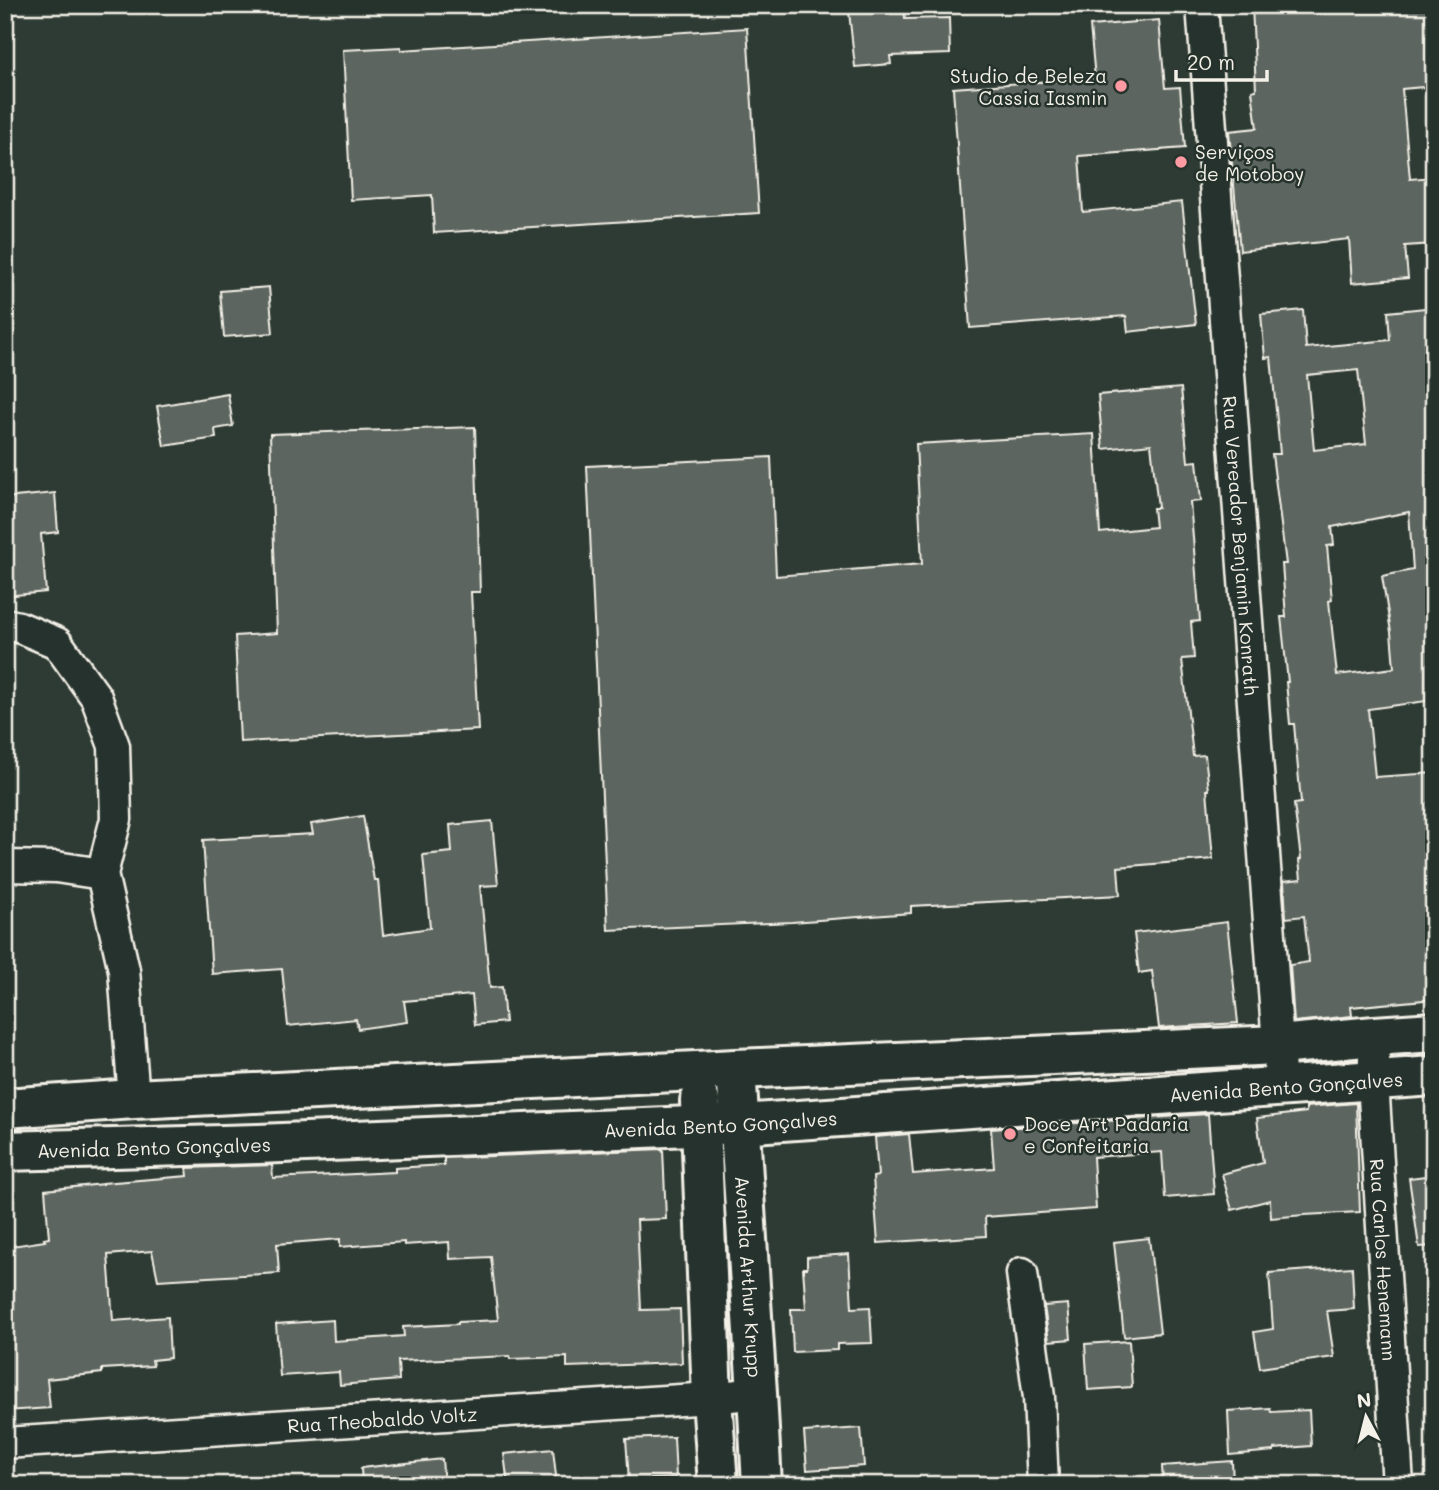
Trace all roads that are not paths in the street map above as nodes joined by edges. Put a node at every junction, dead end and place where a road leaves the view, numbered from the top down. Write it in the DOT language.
graph roads {
  1 [pos="1202,5"];
  2 [pos="5,624"];
  3 [pos="5,866"];
  4 [pos="102,874"];
  5 [pos="1434,1032"];
  6 [pos="1375,1036"];
  7 [pos="1278,1045"];
  8 [pos="1048,1055"];
  9 [pos="736,1069"];
  10 [pos="699,1071"];
  11 [pos="1434,1076"];
  12 [pos="1373,1081"];
  13 [pos="1280,1086"];
  14 [pos="253,1093"];
  15 [pos="134,1099"];
  16 [pos="1055,1102"];
  17 [pos="5,1108"];
  18 [pos="739,1124"];
  19 [pos="702,1125"];
  20 [pos="258,1144"];
  21 [pos="5,1151"];
  22 [pos="1022,1273"];
  23 [pos="757,1394"];
  24 [pos="712,1398"];
  25 [pos="5,1443"];
  26 [pos="718,1485"];
  27 [pos="762,1485"];
  28 [pos="1043,1485"];
  29 [pos="1398,1485"];
  1 -- 7 [label="street, Rua Vereador Benjamin Konrath"];
  2 -- 4 [label="street"];
  3 -- 4 [label="street"];
  4 -- 15 [label="street"];
  5 -- 6 [label="main road"];
  6 -- 7 [label="main road"];
  6 -- 12 [label="street, Rua Carlos Henemann"];
  7 -- 8 [label="main road"];
  7 -- 13 [label="street, Rua Vereador Benjamin Konrath"];
  8 -- 9 [label="main road"];
  8 -- 16 [label="main road"];
  9 -- 10 [label="main road"];
  9 -- 18 [label="main road, Avenida Arthur Krupp"];
  10 -- 14 [label="main road"];
  10 -- 19 [label="main road, Avenida Arthur Krupp"];
  11 -- 12 [label="main road, Avenida Bento Gonçalves"];
  12 -- 13 [label="main road, Avenida Bento Gonçalves"];
  12 -- 29 [label="street, Rua Carlos Henemann"];
  13 -- 16 [label="main road, Avenida Bento Gonçalves"];
  14 -- 15 [label="main road"];
  14 -- 20 [label="main road"];
  15 -- 17 [label="main road"];
  16 -- 18 [label="main road, Avenida Bento Gonçalves"];
  18 -- 19 [label="main road, Avenida Bento Gonçalves"];
  18 -- 23 [label="main road, Avenida Arthur Krupp"];
  19 -- 20 [label="main road, Avenida Bento Gonçalves"];
  19 -- 24 [label="main road, Avenida Arthur Krupp"];
  20 -- 21 [label="main road, Avenida Bento Gonçalves"];
  22 -- 28 [label="street"];
  23 -- 24 [label="street, Rua Theobaldo Voltz"];
  23 -- 27 [label="main road, Avenida Arthur Krupp"];
  24 -- 25 [label="street, Rua Theobaldo Voltz"];
  24 -- 26 [label="main road, Avenida Arthur Krupp"];
}
